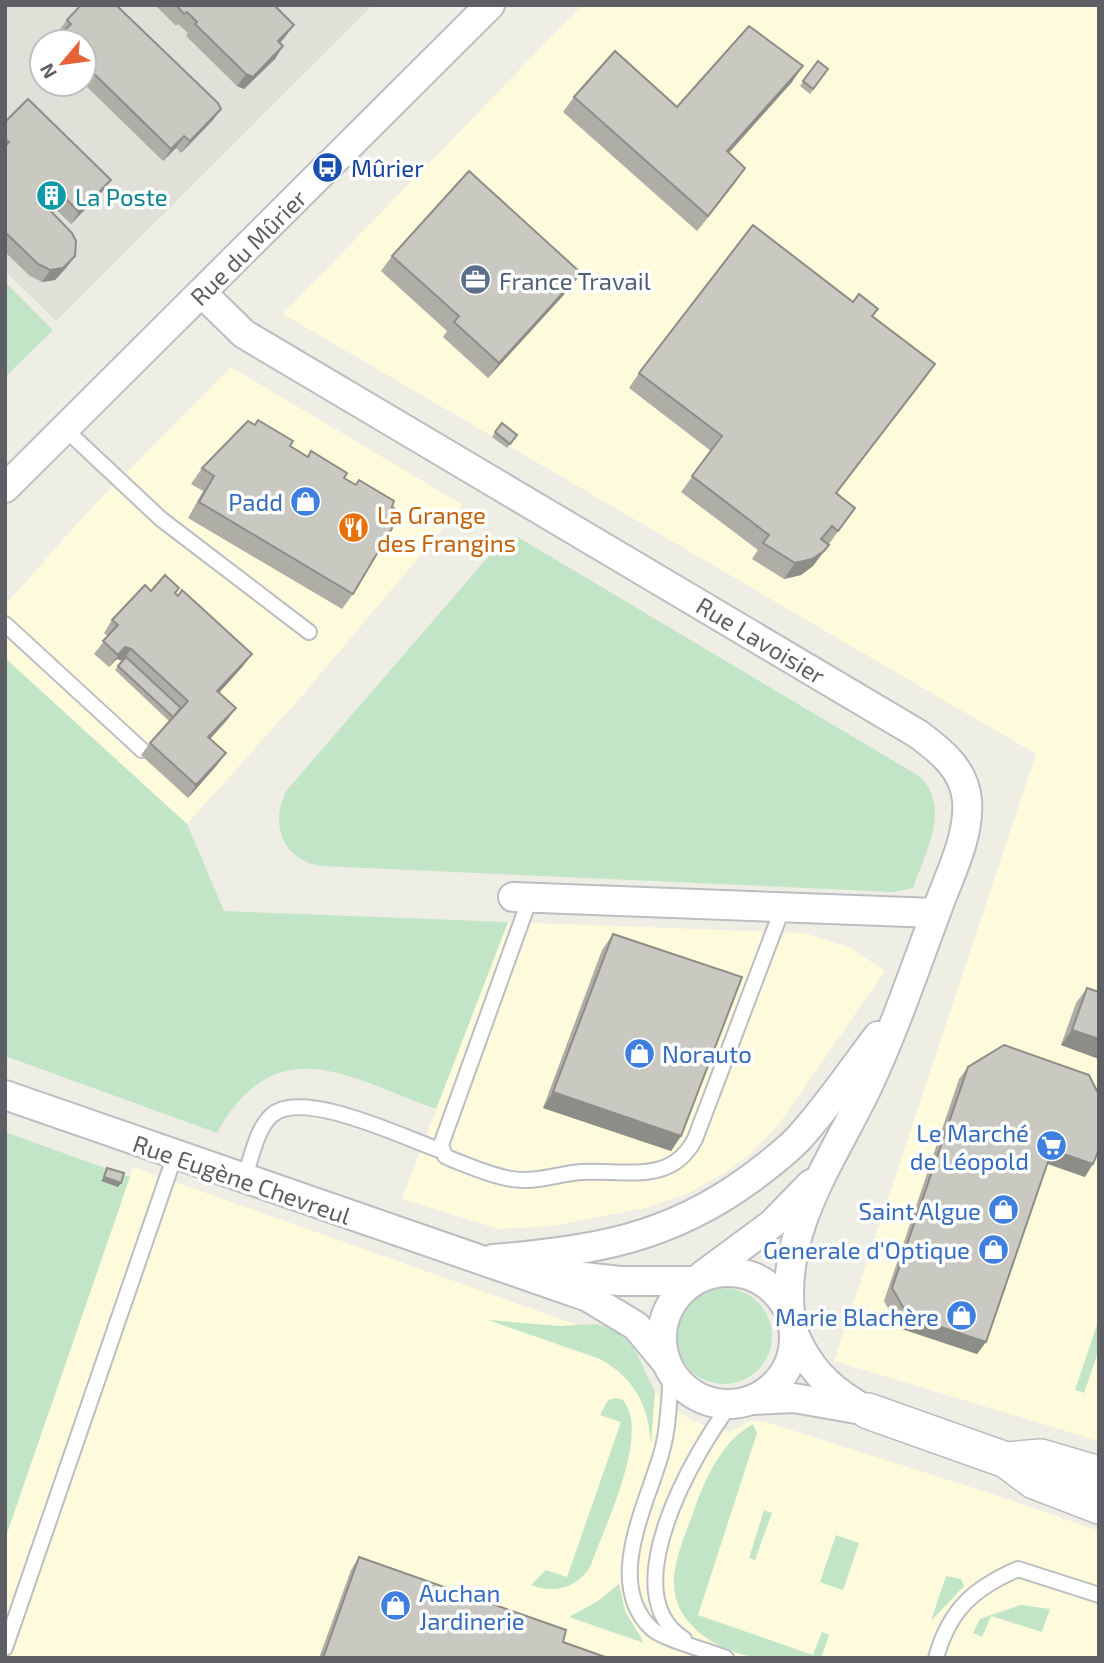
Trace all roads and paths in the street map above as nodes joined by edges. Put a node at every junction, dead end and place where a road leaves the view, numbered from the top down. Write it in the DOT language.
graph roads {
  1 [pos="490,5"];
  2 [pos="203,294"];
  3 [pos="65,429"];
  4 [pos="5,488"];
  5 [pos="5,624"];
  6 [pos="309,632"];
  7 [pos="142,750"];
  8 [pos="522,898"];
  9 [pos="783,907"];
  10 [pos="935,913"];
  11 [pos="902,1002"];
  12 [pos="5,1095"];
  13 [pos="442,1151"];
  14 [pos="175,1155"];
  15 [pos="827,1162"];
  16 [pos="244,1179"];
  17 [pos="480,1260"];
  18 [pos="698,1279"];
  19 [pos="792,1324"];
  20 [pos="668,1367"];
  21 [pos="741,1402"];
  22 [pos="867,1411"];
  23 [pos="1006,1460"];
  24 [pos="1099,1474"];
  25 [pos="1099,1506"];
  26 [pos="1099,1595"];
  27 [pos="691,1644"];
  28 [pos="5,1648"];
  29 [pos="934,1655"];
  30 [pos="726,1658"];
  1 -- 2 [label="street, Rue du Mûrier"];
  2 -- 3 [label="street, Rue du Mûrier"];
  2 -- 10 [label="street, Rue Lavoisier"];
  3 -- 4 [label="street, Rue du Mûrier"];
  3 -- 6 [label="lane"];
  5 -- 7 [label="lane"];
  8 -- 9 [label="street"];
  8 -- 13 [label="lane"];
  9 -- 10 [label="street"];
  9 -- 13 [label="lane"];
  10 -- 11 [label="street, Rue Lavoisier"];
  11 -- 15 [label="street, Rue Lavoisier"];
  11 -- 17 [label="street"];
  12 -- 14 [label="street, Rue Eugène Chevreul"];
  13 -- 16 [label="lane"];
  14 -- 16 [label="street, Rue Eugène Chevreul"];
  14 -- 28 [label="lane"];
  15 -- 18 [label="street, Rue Lavoisier"];
  15 -- 19 [label="street, Rue Lavoisier"];
  16 -- 17 [label="street, Rue Eugène Chevreul"];
  17 -- 18 [label="street, Rue Eugène Chevreul"];
  17 -- 20 [label="street, Rue Eugène Chevreul"];
  18 -- 19 [label="street"];
  18 -- 20 [label="street"];
  19 -- 21 [label="street"];
  19 -- 22 [label="street"];
  20 -- 21 [label="street"];
  20 -- 27 [label="lane"];
  21 -- 22 [label="street"];
  21 -- 27 [label="lane"];
  22 -- 23 [label="street"];
  23 -- 24 [label="street"];
  23 -- 25 [label="street"];
  26 -- 29 [label="lane"];
  27 -- 30 [label="lane"];
}
